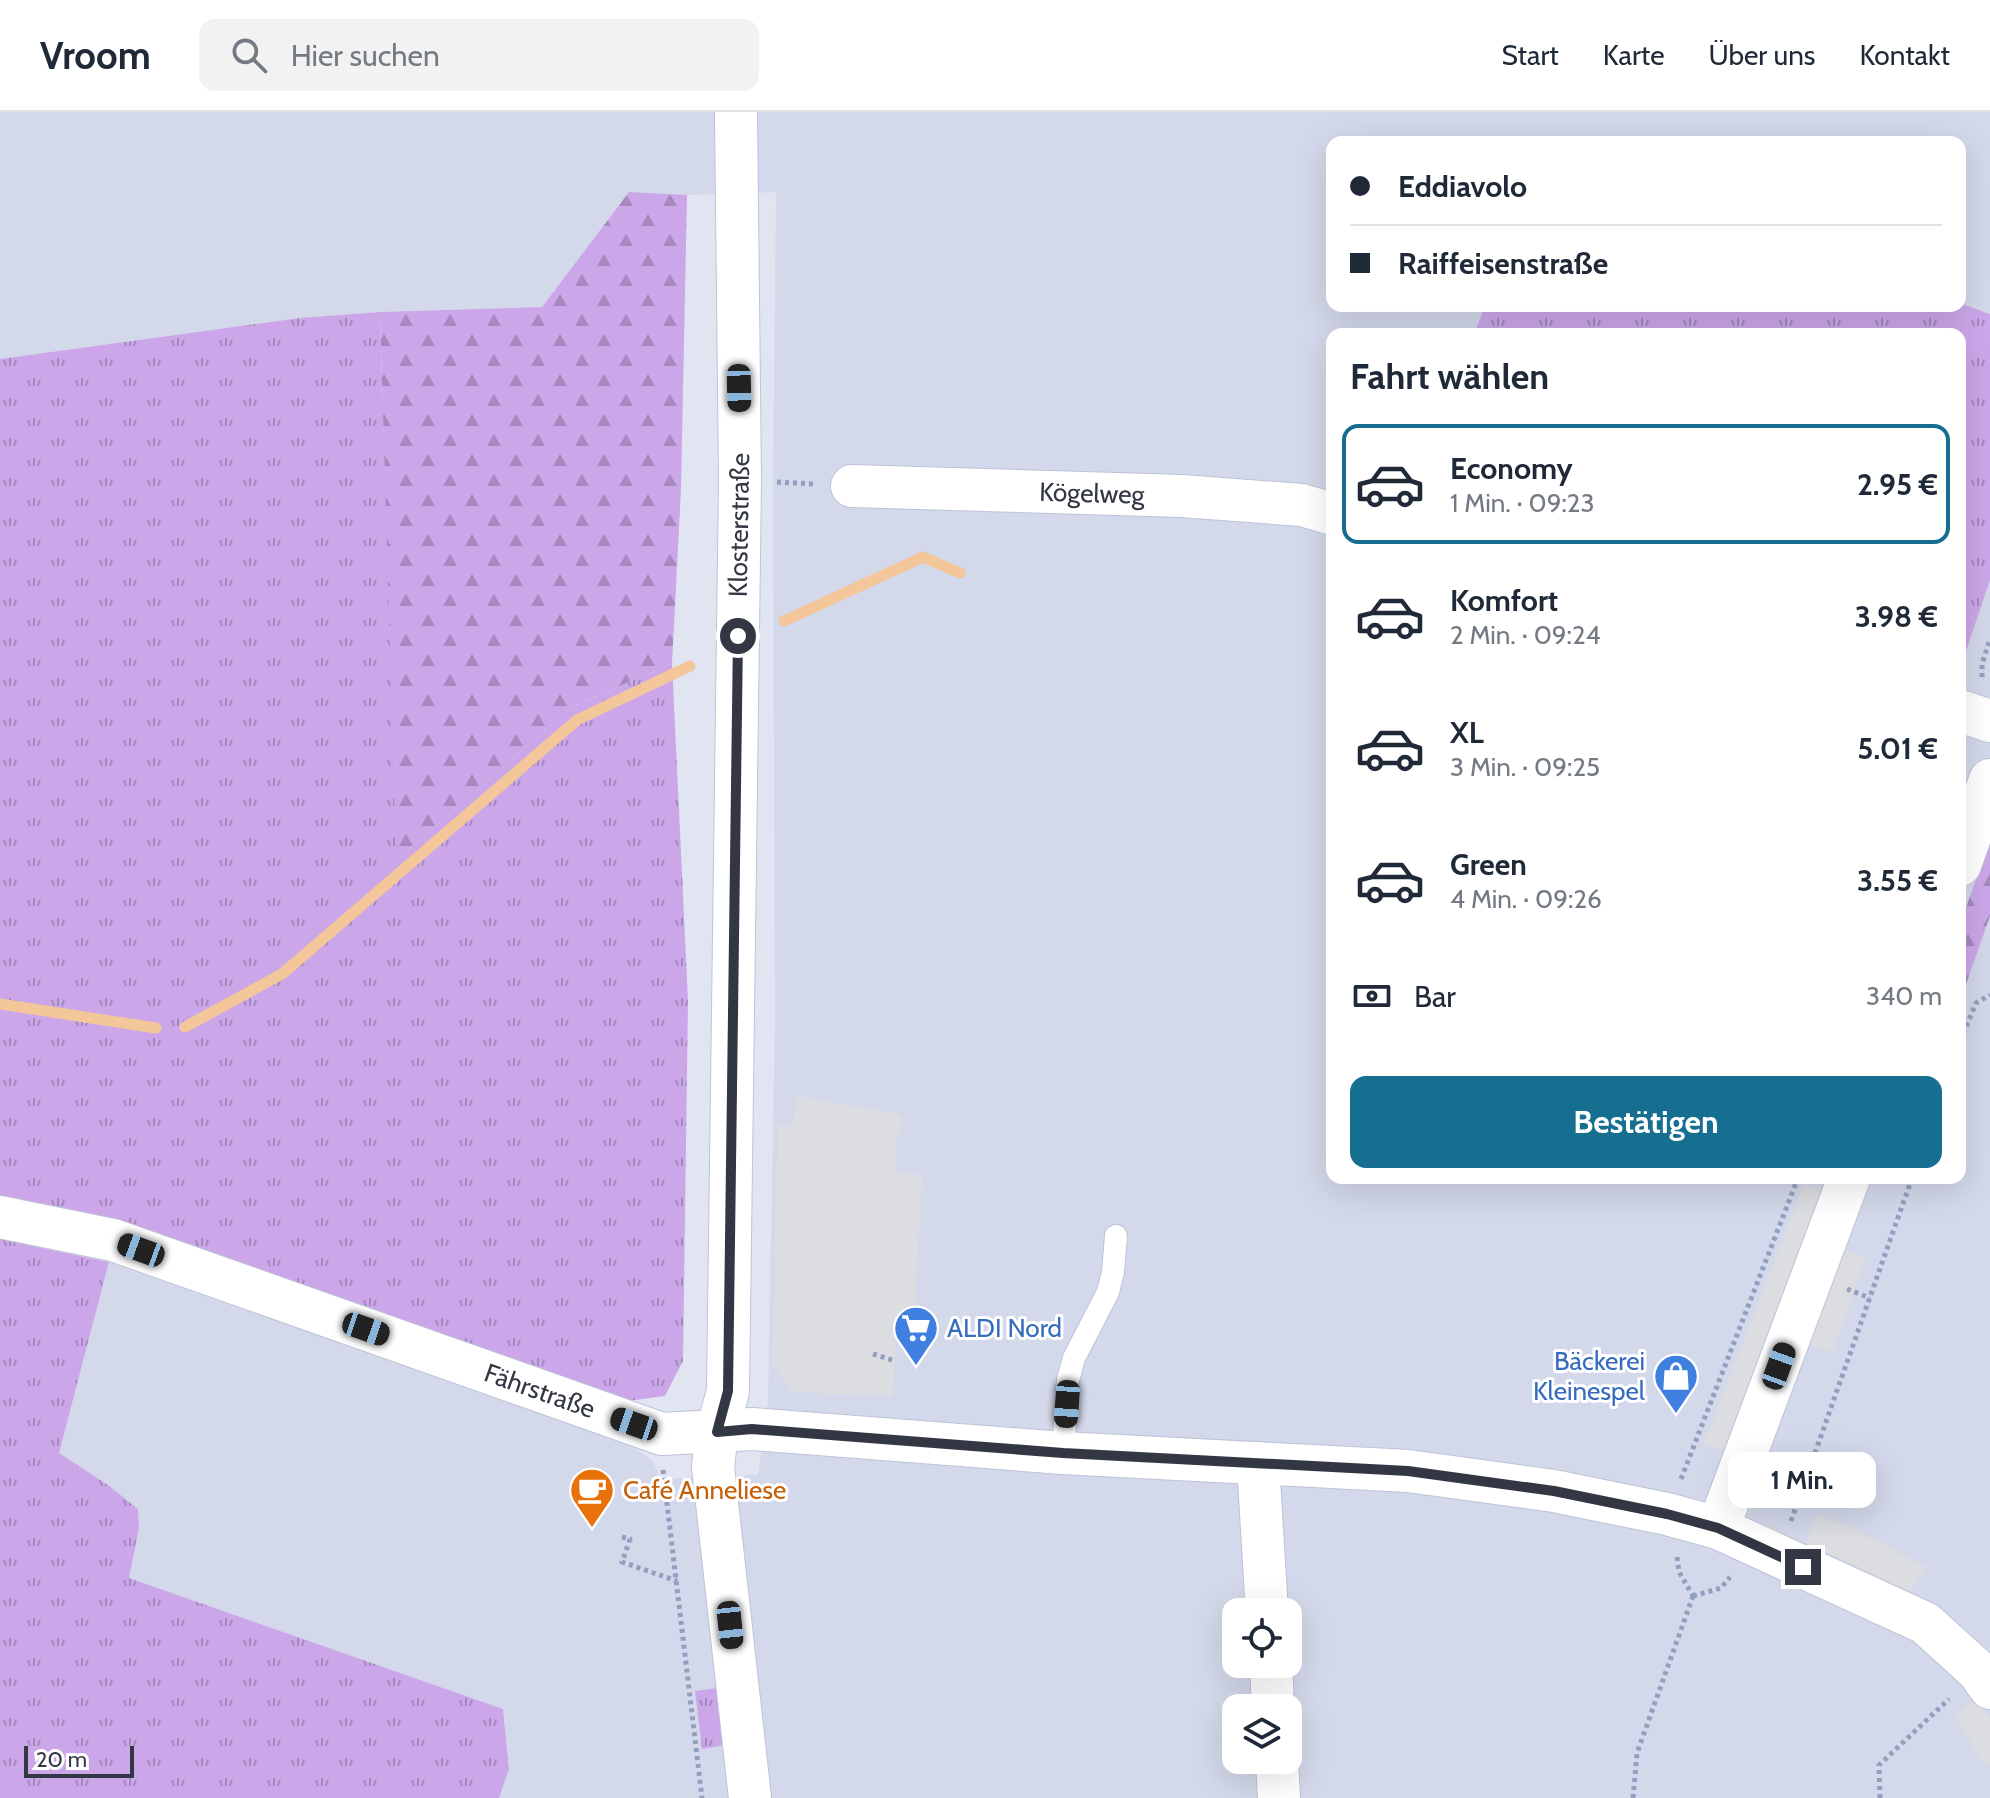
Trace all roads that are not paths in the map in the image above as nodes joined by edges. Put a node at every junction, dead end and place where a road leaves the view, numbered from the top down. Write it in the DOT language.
graph roads {
  1 [pos="736,112"];
  2 [pos="852,486"];
  3 [pos="1326,512"];
  4 [pos="1966,713"];
  5 [pos="1990,721"];
  6 [pos="1990,780"];
  7 [pos="1966,848"];
  8 [pos="1847,1184"];
  9 [pos="0,1217"];
  10 [pos="1116,1236"];
  11 [pos="717,1432"];
  12 [pos="1063,1453"];
  13 [pos="1258,1463"];
  14 [pos="1718,1528"];
  15 [pos="1266,1598"];
  16 [pos="1984,1680"];
  17 [pos="1278,1774"];
  18 [pos="750,1798"];
  19 [pos="1279,1798"];
  1 -- 11 [label="street, Klosterstraße"];
  2 -- 3 [label="street, Kögelweg"];
  4 -- 5 [label="street"];
  6 -- 7 [label="street"];
  8 -- 14 [label="street"];
  9 -- 11 [label="street, Fährstraße"];
  10 -- 12 [label="lane"];
  11 -- 12 [label="street, Fährstraße"];
  11 -- 18 [label="street, Klosterstraße"];
  12 -- 13 [label="street, Fährstraße"];
  13 -- 14 [label="street, Fährstraße"];
  13 -- 15 [label="street"];
  14 -- 16 [label="street, Fährstraße"];
  17 -- 19 [label="street"];
}
